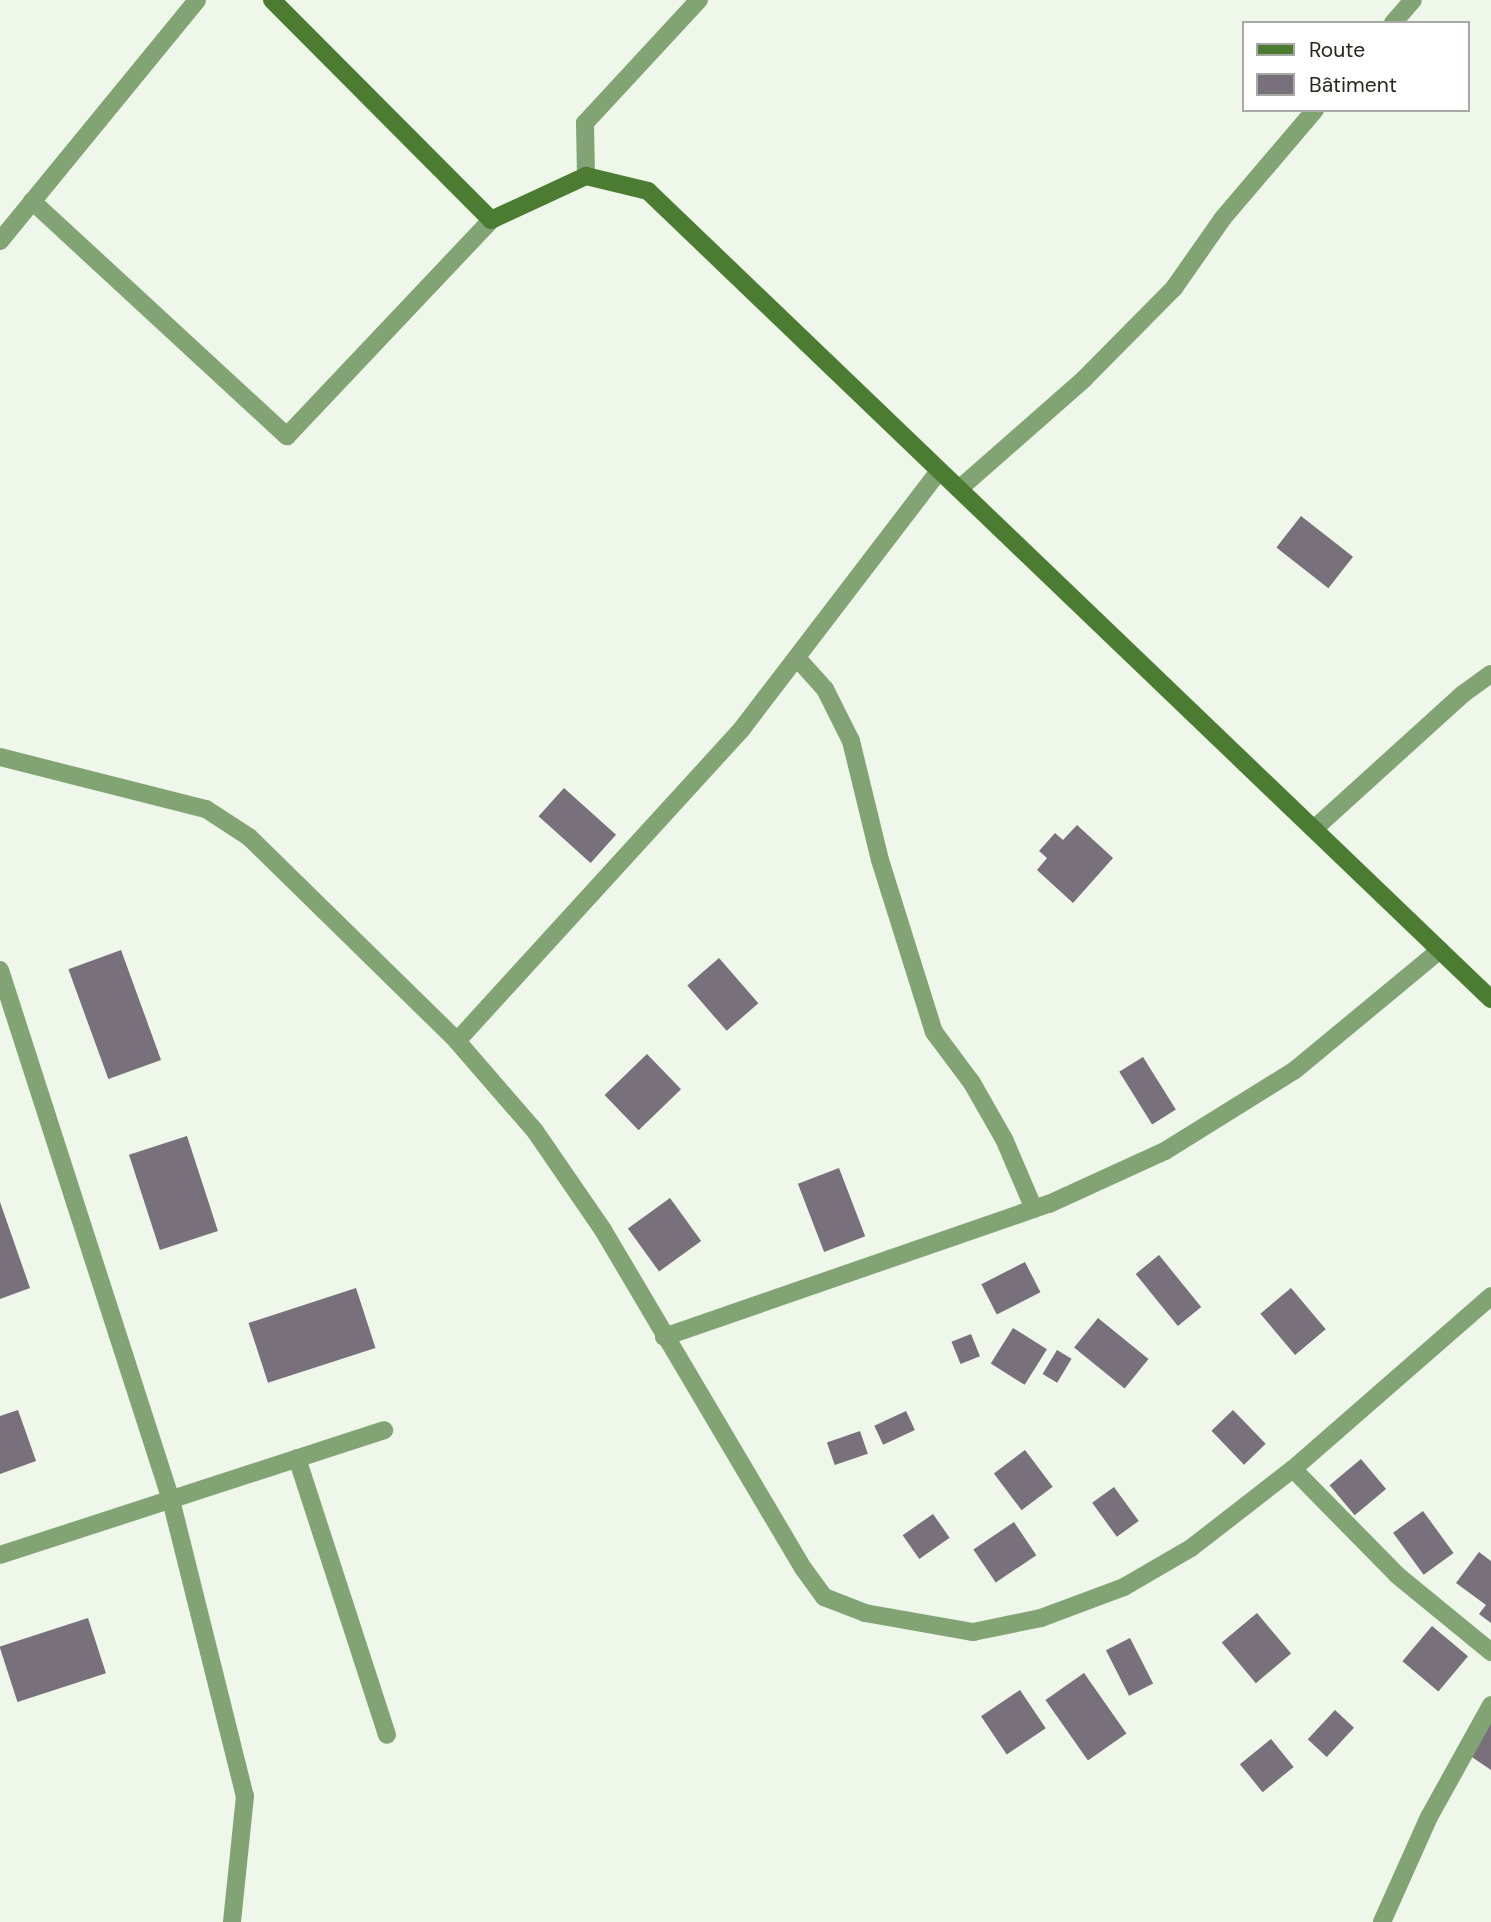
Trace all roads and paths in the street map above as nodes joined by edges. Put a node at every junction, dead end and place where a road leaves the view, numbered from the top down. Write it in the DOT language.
graph roads {
  1 [pos="197,0"];
  2 [pos="272,0"];
  3 [pos="699,0"];
  4 [pos="1413,0"];
  5 [pos="1395,21"];
  6 [pos="1313,112"];
  7 [pos="586,176"];
  8 [pos="32,201"];
  9 [pos="491,220"];
  10 [pos="0,241"];
  11 [pos="939,471"];
  12 [pos="959,489"];
  13 [pos="797,658"];
  14 [pos="1491,674"];
  15 [pos="0,757"];
  16 [pos="1314,829"];
  17 [pos="1440,950"];
  18 [pos="0,970"];
  19 [pos="1491,999"];
  20 [pos="457,1041"];
  21 [pos="1034,1209"];
  22 [pos="1491,1296"];
  23 [pos="664,1337"];
  24 [pos="384,1430"];
  25 [pos="297,1458"];
  26 [pos="1293,1469"];
  27 [pos="171,1500"];
  28 [pos="0,1555"];
  29 [pos="1491,1652"];
  30 [pos="1491,1705"];
  31 [pos="387,1735"];
  32 [pos="232,1922"];
  33 [pos="1382,1922"];
  1 -- 8 [label="street"];
  2 -- 9 [label="street"];
  3 -- 7 [label="street"];
  4 -- 5 [label="street"];
  6 -- 12 [label="street"];
  7 -- 9 [label="street"];
  7 -- 11 [label="street"];
  8 -- 9 [label="street"];
  8 -- 10 [label="street"];
  11 -- 12 [label="street"];
  11 -- 13 [label="street"];
  12 -- 16 [label="street"];
  13 -- 20 [label="street"];
  13 -- 21 [label="street"];
  14 -- 16 [label="street"];
  15 -- 20 [label="street"];
  16 -- 17 [label="street"];
  17 -- 19 [label="street"];
  17 -- 21 [label="street"];
  18 -- 27 [label="street"];
  20 -- 23 [label="street"];
  21 -- 23 [label="street"];
  22 -- 26 [label="street"];
  23 -- 26 [label="street"];
  24 -- 25 [label="street"];
  25 -- 27 [label="street"];
  25 -- 31 [label="street"];
  26 -- 29 [label="street"];
  27 -- 28 [label="street"];
  27 -- 32 [label="street"];
  30 -- 33 [label="street"];
}
